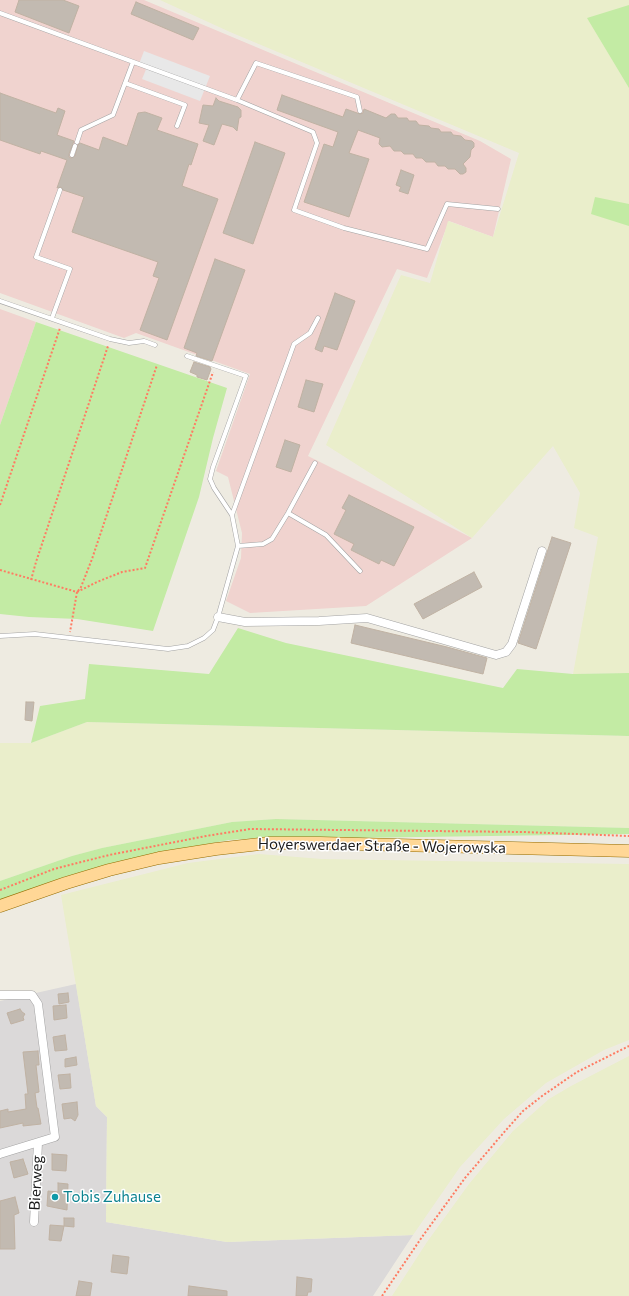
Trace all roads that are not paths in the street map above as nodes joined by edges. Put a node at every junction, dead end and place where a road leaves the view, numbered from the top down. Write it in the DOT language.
graph roads {
  1 [pos="0,13"];
  2 [pos="133,62"];
  3 [pos="125,84"];
  4 [pos="238,100"];
  5 [pos="360,111"];
  6 [pos="177,126"];
  7 [pos="72,155"];
  8 [pos="60,190"];
  9 [pos="498,209"];
  10 [pos="0,301"];
  11 [pos="52,318"];
  12 [pos="318,318"];
  13 [pos="155,345"];
  14 [pos="187,356"];
  15 [pos="315,463"];
  16 [pos="288,513"];
  17 [pos="232,515"];
  18 [pos="238,546"];
  19 [pos="542,551"];
  20 [pos="360,571"];
  21 [pos="218,617"];
  22 [pos="0,636"];
  23 [pos="629,851"];
  24 [pos="0,906"];
  25 [pos="0,995"];
  26 [pos="38,1143"];
  27 [pos="0,1154"];
  28 [pos="34,1222"];
  1 -- 2 [label="lane"];
  2 -- 3 [label="lane"];
  2 -- 4 [label="lane"];
  3 -- 6 [label="lane"];
  3 -- 7 [label="lane"];
  4 -- 5 [label="lane"];
  4 -- 9 [label="lane"];
  8 -- 11 [label="lane"];
  10 -- 11 [label="lane"];
  11 -- 13 [label="lane"];
  12 -- 17 [label="lane"];
  14 -- 17 [label="lane"];
  15 -- 16 [label="lane"];
  16 -- 18 [label="lane"];
  16 -- 20 [label="lane"];
  17 -- 18 [label="lane"];
  18 -- 21 [label="lane"];
  19 -- 21 [label="street"];
  21 -- 22 [label="lane"];
  23 -- 24 [label="main road, Hoyerswerdaer Straße - Wojerowska"];
  25 -- 26 [label="street, Bierweg"];
  26 -- 27 [label="street, Bierweg"];
  26 -- 28 [label="street, Bierweg"];
}
